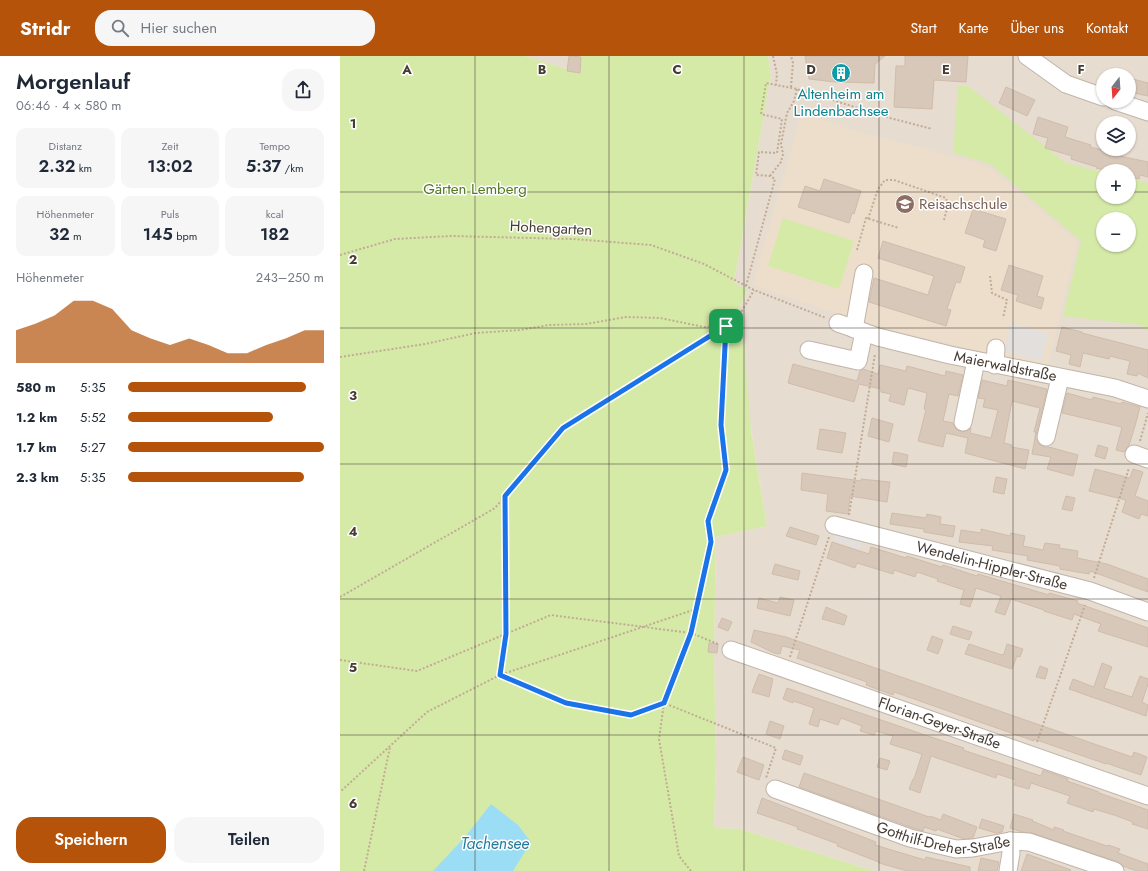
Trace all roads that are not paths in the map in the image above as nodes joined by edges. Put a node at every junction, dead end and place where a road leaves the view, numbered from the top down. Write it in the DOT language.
graph roads {
  1 [pos="1027,56"];
  2 [pos="1096,95"];
  3 [pos="1136,108"];
  4 [pos="1148,112"];
  5 [pos="864,273"];
  6 [pos="858,330"];
  7 [pos="996,348"];
  8 [pos="808,350"];
  9 [pos="976,361"];
  10 [pos="995,365"];
  11 [pos="1060,378"];
  12 [pos="1148,399"];
  13 [pos="963,422"];
  14 [pos="1046,438"];
  15 [pos="834,525"];
  16 [pos="1148,612"];
  17 [pos="731,650"];
  18 [pos="775,789"];
  19 [pos="1148,796"];
  20 [pos="1010,841"];
  21 [pos="1008,871"];
  22 [pos="1114,871"];
  1 -- 2 [label="street"];
  3 -- 4 [label="street"];
  5 -- 6 [label="street"];
  6 -- 8 [label="street"];
  6 -- 9 [label="street, Maierwaldstraße"];
  7 -- 10 [label="street"];
  9 -- 10 [label="street, Maierwaldstraße"];
  9 -- 13 [label="street"];
  10 -- 11 [label="street, Maierwaldstraße"];
  11 -- 12 [label="street, Maierwaldstraße"];
  11 -- 14 [label="street"];
  15 -- 16 [label="street, Wendelin-Hippler-Straße"];
  17 -- 19 [label="street, Florian-Geyer-Straße"];
  18 -- 20 [label="street, Gotthilf-Dreher-Straße"];
  20 -- 21 [label="street"];
  20 -- 22 [label="street, Gotthilf-Dreher-Straße"];
}
